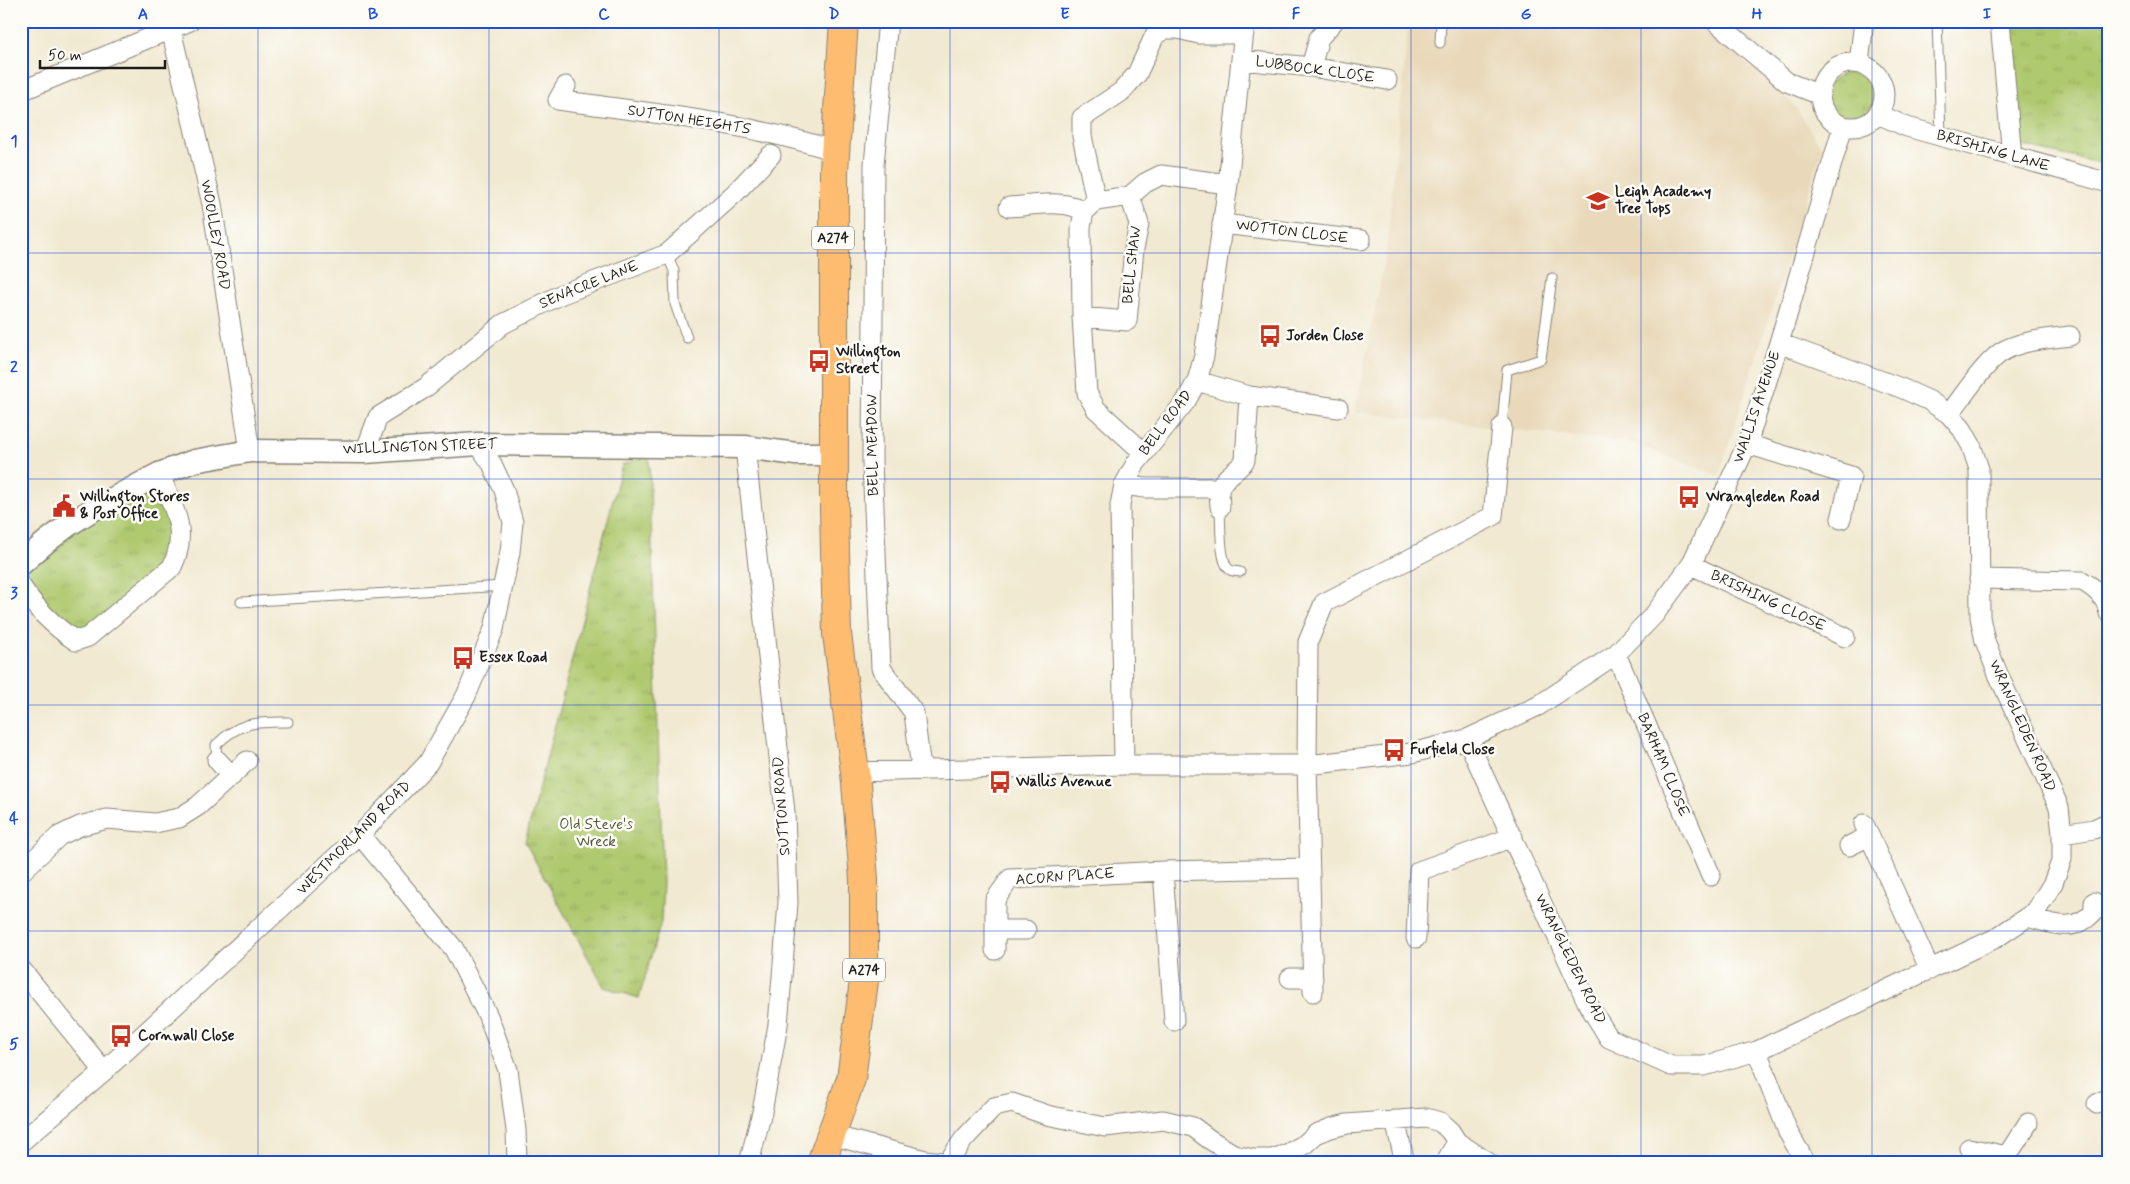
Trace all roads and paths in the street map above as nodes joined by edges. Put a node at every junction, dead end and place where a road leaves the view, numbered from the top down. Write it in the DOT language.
graph roads {
  1 [pos="190,21"];
  2 [pos="844,21"];
  3 [pos="888,21"];
  4 [pos="1334,21"];
  5 [pos="1442,21"];
  6 [pos="1716,21"];
  7 [pos="1864,21"];
  8 [pos="1937,21"];
  9 [pos="2000,21"];
  10 [pos="170,25"];
  11 [pos="1244,27"];
  12 [pos="1440,43"];
  13 [pos="1242,60"];
  14 [pos="1859,63"];
  15 [pos="1311,67"];
  16 [pos="1387,80"];
  17 [pos="566,86"];
  18 [pos="21,91"];
  19 [pos="1820,95"];
  20 [pos="1878,114"];
  21 [pos="1843,126"];
  22 [pos="1941,135"];
  23 [pos="835,151"];
  24 [pos="772,156"];
  25 [pos="2012,157"];
  26 [pos="2109,182"];
  27 [pos="1228,184"];
  28 [pos="1130,196"];
  29 [pos="1009,207"];
  30 [pos="1090,207"];
  31 [pos="1222,224"];
  32 [pos="1362,240"];
  33 [pos="667,254"];
  34 [pos="1552,278"];
  35 [pos="1082,318"];
  36 [pos="2070,336"];
  37 [pos="687,338"];
  38 [pos="1779,343"];
  39 [pos="1197,381"];
  40 [pos="1249,396"];
  41 [pos="1338,408"];
  42 [pos="1948,414"];
  43 [pos="1502,427"];
  44 [pos="478,444"];
  45 [pos="1747,444"];
  46 [pos="745,447"];
  47 [pos="250,450"];
  48 [pos="365,452"];
  49 [pos="1144,453"];
  50 [pos="833,454"];
  51 [pos="159,474"];
  52 [pos="1124,485"];
  53 [pos="1220,488"];
  54 [pos="1220,507"];
  55 [pos="1841,519"];
  56 [pos="21,564"];
  57 [pos="1691,565"];
  58 [pos="1240,572"];
  59 [pos="1979,579"];
  60 [pos="21,586"];
  61 [pos="504,586"];
  62 [pos="241,602"];
  63 [pos="2109,612"];
  64 [pos="1845,637"];
  65 [pos="1616,654"];
  66 [pos="288,722"];
  67 [pos="1468,739"];
  68 [pos="218,760"];
  69 [pos="247,762"];
  70 [pos="1124,766"];
  71 [pos="1307,766"];
  72 [pos="920,769"];
  73 [pos="855,772"];
  74 [pos="232,776"];
  75 [pos="2109,822"];
  76 [pos="2062,834"];
  77 [pos="360,835"];
  78 [pos="1513,837"];
  79 [pos="1849,846"];
  80 [pos="1308,868"];
  81 [pos="1164,871"];
  82 [pos="21,872"];
  83 [pos="1710,876"];
  84 [pos="2099,909"];
  85 [pos="2028,917"];
  86 [pos="995,930"];
  87 [pos="1026,930"];
  88 [pos="1416,938"];
  89 [pos="995,950"];
  90 [pos="21,969"];
  91 [pos="1930,970"];
  92 [pos="1290,978"];
  93 [pos="1174,1021"];
  94 [pos="1757,1051"];
  95 [pos="104,1071"];
  96 [pos="1395,1120"];
  97 [pos="2028,1122"];
  98 [pos="831,1136"];
  99 [pos="21,1142"];
  100 [pos="1457,1142"];
  101 [pos="1969,1148"];
  102 [pos="2009,1159"];
  103 [pos="950,1162"];
  104 [pos="517,1163"];
  105 [pos="749,1163"];
  106 [pos="821,1163"];
  107 [pos="1405,1163"];
  108 [pos="1445,1163"];
  109 [pos="1489,1163"];
  110 [pos="1806,1163"];
  1 -- 10 [label="street"];
  2 -- 23 [label="main road, A274"];
  3 -- 72 [label="street, BELL MEADOW"];
  4 -- 15 [label="street"];
  5 -- 12 [label="lane"];
  6 -- 19 [label="street"];
  7 -- 14 [label="street"];
  8 -- 22 [label="lane"];
  9 -- 25 [label="street"];
  10 -- 18 [label="street"];
  10 -- 47 [label="street, WOOLLEY ROAD"];
  11 -- 13 [label="street, BELL ROAD"];
  11 -- 30 [label="street"];
  13 -- 15 [label="street, LUBBOCK CLOSE"];
  13 -- 27 [label="street, BELL ROAD"];
  14 -- 19 [label="street"];
  14 -- 20 [label="street"];
  15 -- 16 [label="street, LUBBOCK CLOSE"];
  17 -- 23 [label="street, SUTTON HEIGHTS"];
  19 -- 21 [label="street"];
  20 -- 21 [label="street"];
  20 -- 22 [label="street, BRISHING LANE"];
  21 -- 38 [label="street, WALLIS AVENUE"];
  22 -- 25 [label="street, BRISHING LANE"];
  23 -- 50 [label="main road, A274"];
  24 -- 33 [label="street, SENACRE LANE"];
  25 -- 26 [label="street, BRISHING LANE"];
  27 -- 28 [label="street"];
  27 -- 31 [label="street, BELL ROAD"];
  28 -- 30 [label="street"];
  28 -- 35 [label="street, BELL SHAW"];
  29 -- 30 [label="street"];
  30 -- 35 [label="street"];
  31 -- 32 [label="street, WOTTON CLOSE"];
  31 -- 39 [label="street, BELL ROAD"];
  33 -- 37 [label="lane"];
  33 -- 48 [label="street, SENACRE LANE"];
  34 -- 43 [label="lane"];
  35 -- 49 [label="street"];
  36 -- 42 [label="street"];
  38 -- 42 [label="street, WRANGLEDEN ROAD"];
  38 -- 45 [label="street, WALLIS AVENUE"];
  39 -- 40 [label="street"];
  39 -- 49 [label="street, BELL ROAD"];
  40 -- 41 [label="street"];
  40 -- 53 [label="street"];
  42 -- 59 [label="street, WRANGLEDEN ROAD"];
  43 -- 71 [label="street"];
  44 -- 46 [label="street, WILLINGTON STREET"];
  44 -- 48 [label="street, WILLINGTON STREET"];
  44 -- 61 [label="street, WESTMORLAND ROAD"];
  45 -- 55 [label="street"];
  45 -- 57 [label="street, WALLIS AVENUE"];
  46 -- 50 [label="street, WILLINGTON STREET"];
  46 -- 105 [label="street, SUTTON ROAD"];
  47 -- 48 [label="street, WILLINGTON STREET"];
  47 -- 51 [label="street, WILLINGTON STREET"];
  49 -- 52 [label="street, BELL ROAD"];
  50 -- 73 [label="main road, A274"];
  51 -- 56 [label="street, WILLINGTON STREET"];
  51 -- 60 [label="street"];
  52 -- 53 [label="street"];
  52 -- 70 [label="street, BELL ROAD"];
  53 -- 54 [label="street"];
  54 -- 58 [label="lane"];
  57 -- 64 [label="street, BRISHING CLOSE"];
  57 -- 65 [label="street, WALLIS AVENUE"];
  59 -- 63 [label="street"];
  59 -- 76 [label="street, WRANGLEDEN ROAD"];
  61 -- 62 [label="lane"];
  61 -- 77 [label="street, WESTMORLAND ROAD"];
  65 -- 67 [label="street, WALLIS AVENUE"];
  65 -- 83 [label="street, BARHAM CLOSE"];
  66 -- 68 [label="lane"];
  67 -- 71 [label="street, WALLIS AVENUE"];
  67 -- 78 [label="street, WRANGLEDEN ROAD"];
  68 -- 74 [label="street"];
  69 -- 74 [label="street"];
  70 -- 71 [label="street, WALLIS AVENUE"];
  70 -- 72 [label="street, WALLIS AVENUE"];
  71 -- 80 [label="street"];
  72 -- 73 [label="street, WALLIS AVENUE"];
  73 -- 98 [label="main road, A274"];
  74 -- 82 [label="street"];
  75 -- 76 [label="street"];
  76 -- 85 [label="street, WRANGLEDEN ROAD"];
  77 -- 95 [label="street, WESTMORLAND ROAD"];
  77 -- 104 [label="street"];
  78 -- 88 [label="street"];
  78 -- 94 [label="street, WRANGLEDEN ROAD"];
  79 -- 91 [label="street"];
  80 -- 81 [label="street, ACORN PLACE"];
  80 -- 92 [label="street"];
  81 -- 86 [label="street, ACORN PLACE"];
  81 -- 93 [label="street"];
  84 -- 85 [label="street"];
  85 -- 91 [label="street, WRANGLEDEN ROAD"];
  86 -- 87 [label="street"];
  86 -- 89 [label="street, ACORN PLACE"];
  90 -- 95 [label="street"];
  91 -- 94 [label="street, WRANGLEDEN ROAD"];
  94 -- 110 [label="street"];
  95 -- 99 [label="street, WESTMORLAND ROAD"];
  96 -- 100 [label="street"];
  96 -- 103 [label="street"];
  96 -- 107 [label="street"];
  97 -- 102 [label="street"];
  98 -- 103 [label="street"];
  98 -- 106 [label="main road, A274"];
  100 -- 108 [label="street"];
  100 -- 109 [label="street"];
  101 -- 102 [label="street"];
}
